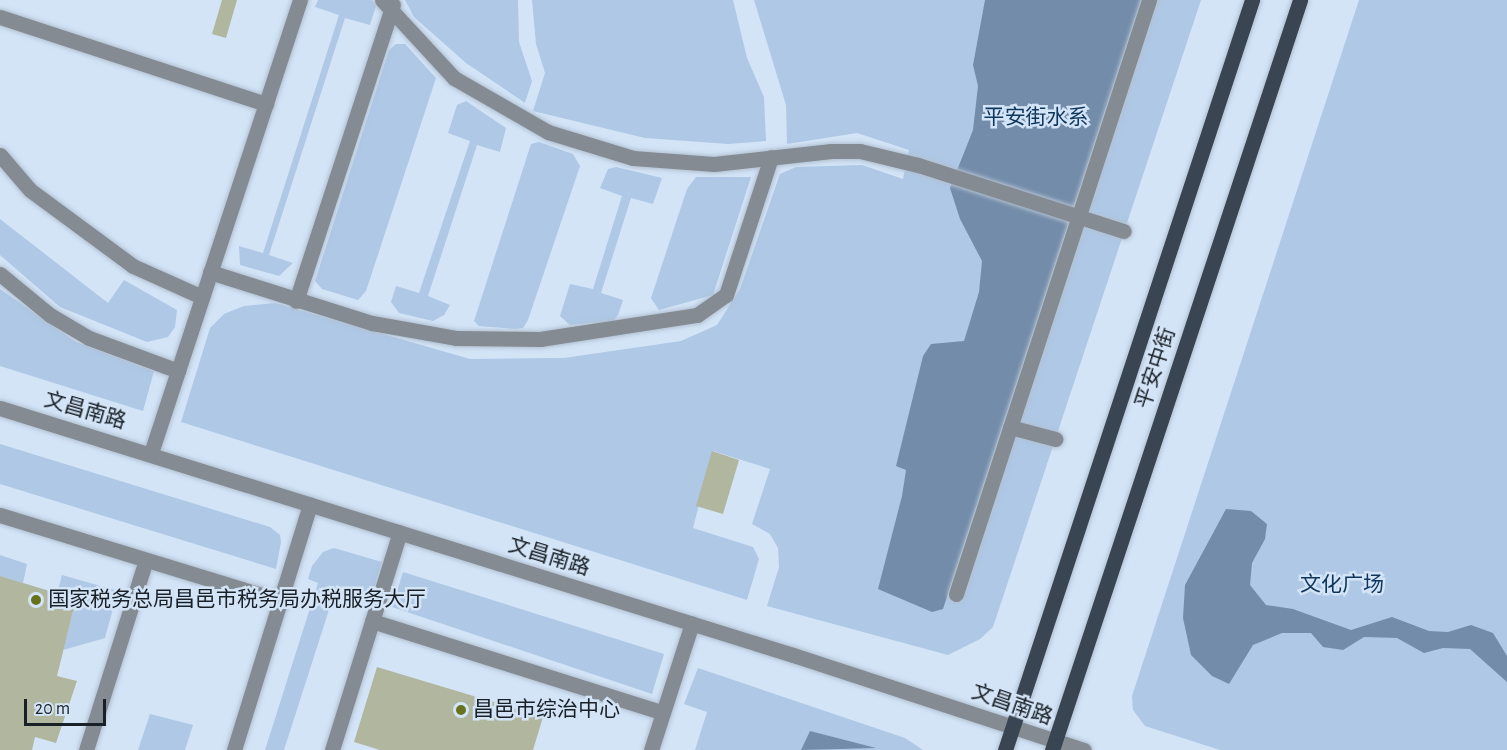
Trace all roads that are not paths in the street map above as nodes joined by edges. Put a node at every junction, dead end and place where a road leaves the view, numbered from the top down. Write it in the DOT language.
graph roads {
  1 [pos="300,0"];
  2 [pos="1149,0"];
  3 [pos="1252,0"];
  4 [pos="1300,0"];
  5 [pos="389,4"];
  6 [pos="0,17"];
  7 [pos="266,104"];
  8 [pos="0,155"];
  9 [pos="771,157"];
  10 [pos="1077,219"];
  11 [pos="1124,231"];
  12 [pos="210,272"];
  13 [pos="0,274"];
  14 [pos="202,297"];
  15 [pos="296,301"];
  16 [pos="178,371"];
  17 [pos="0,408"];
  18 [pos="1010,427"];
  19 [pos="1055,439"];
  20 [pos="151,453"];
  21 [pos="310,504"];
  22 [pos="0,515"];
  23 [pos="400,532"];
  24 [pos="146,560"];
  25 [pos="956,594"];
  26 [pos="281,601"];
  27 [pos="372,621"];
  28 [pos="692,623"];
  29 [pos="663,713"];
  30 [pos="1013,727"];
  31 [pos="1054,746"];
  32 [pos="86,750"];
  33 [pos="234,750"];
  34 [pos="332,750"];
  35 [pos="651,750"];
  36 [pos="1005,750"];
  37 [pos="1084,750"];
  1 -- 7 [label="street"];
  2 -- 10 [label="street"];
  3 -- 30 [label="main road, 平安中街"];
  4 -- 31 [label="main road, 平安中街"];
  5 -- 9 [label="street"];
  5 -- 15 [label="street"];
  6 -- 7 [label="street"];
  7 -- 12 [label="street"];
  8 -- 14 [label="street"];
  9 -- 10 [label="street"];
  9 -- 15 [label="street"];
  10 -- 11 [label="street"];
  10 -- 18 [label="street"];
  12 -- 14 [label="street"];
  12 -- 15 [label="street"];
  13 -- 16 [label="street"];
  14 -- 16 [label="street"];
  16 -- 20 [label="street"];
  17 -- 20 [label="street, 文昌南路"];
  18 -- 19 [label="street"];
  18 -- 25 [label="street"];
  20 -- 21 [label="street, 文昌南路"];
  21 -- 23 [label="street, 文昌南路"];
  21 -- 26 [label="street"];
  22 -- 24 [label="street"];
  23 -- 27 [label="street"];
  23 -- 28 [label="street, 文昌南路"];
  24 -- 26 [label="street"];
  24 -- 32 [label="street"];
  26 -- 33 [label="street"];
  27 -- 29 [label="street"];
  27 -- 34 [label="street"];
  28 -- 29 [label="street"];
  28 -- 30 [label="street, 文昌南路"];
  29 -- 35 [label="street"];
  30 -- 31 [label="street, 文昌南路"];
  30 -- 36 [label="main road, 平安中街"];
  31 -- 37 [label="street, 文昌南路"];
}
